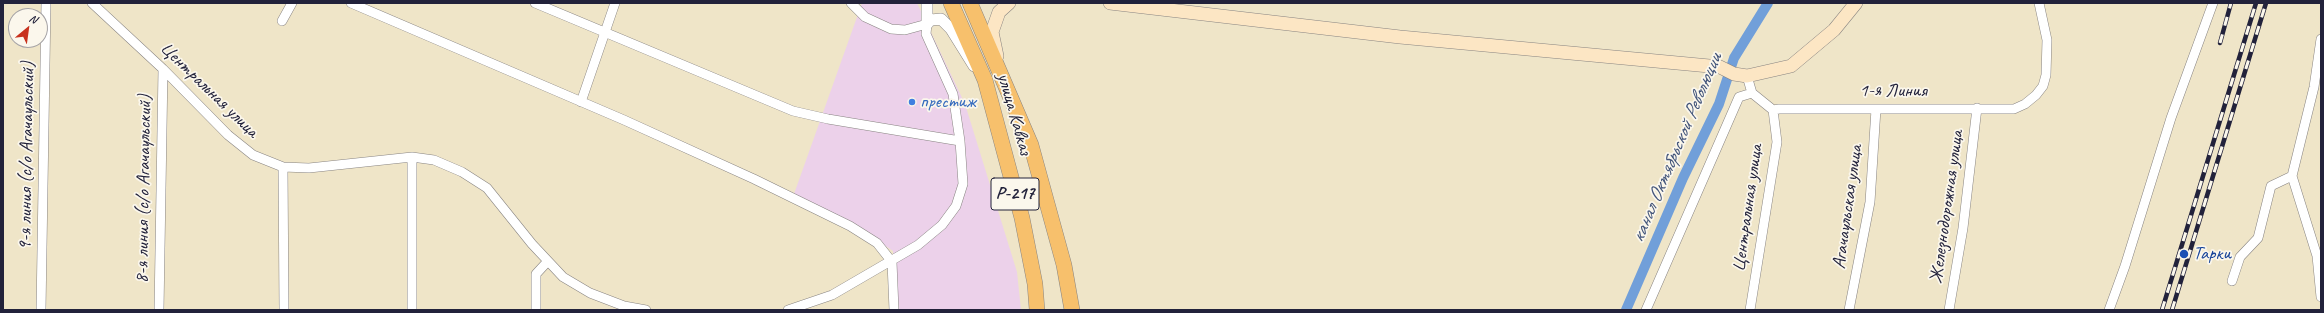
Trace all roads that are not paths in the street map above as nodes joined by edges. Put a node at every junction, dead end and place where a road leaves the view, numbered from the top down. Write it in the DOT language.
graph roads {
  1 [pos="46,3"];
  2 [pos="92,3"];
  3 [pos="292,3"];
  4 [pos="351,3"];
  5 [pos="535,3"];
  6 [pos="615,3"];
  7 [pos="851,3"];
  8 [pos="927,3"];
  9 [pos="951,3"];
  10 [pos="970,3"];
  11 [pos="1010,3"];
  12 [pos="1110,3"];
  13 [pos="1856,3"];
  14 [pos="2039,3"];
  15 [pos="2213,3"];
  16 [pos="282,21"];
  17 [pos="927,24"];
  18 [pos="604,31"];
  19 [pos="2321,39"];
  20 [pos="163,69"];
  21 [pos="1740,75"];
  22 [pos="1001,76"];
  23 [pos="985,80"];
  24 [pos="1752,93"];
  25 [pos="581,102"];
  26 [pos="1977,108"];
  27 [pos="1876,109"];
  28 [pos="1773,110"];
  29 [pos="960,141"];
  30 [pos="412,157"];
  31 [pos="283,167"];
  32 [pos="2292,176"];
  33 [pos="548,261"];
  34 [pos="892,262"];
  35 [pos="2232,281"];
  36 [pos="2321,297"];
  37 [pos="41,310"];
  38 [pos="159,310"];
  39 [pos="284,310"];
  40 [pos="412,310"];
  41 [pos="536,310"];
  42 [pos="646,310"];
  43 [pos="788,310"];
  44 [pos="791,310"];
  45 [pos="894,310"];
  46 [pos="1037,310"];
  47 [pos="1072,310"];
  48 [pos="1646,310"];
  49 [pos="1750,310"];
  50 [pos="1849,310"];
  51 [pos="1949,310"];
  52 [pos="2109,310"];
  1 -- 37 [label="street, 9-я линия (с/о Агачаульский)"];
  2 -- 20 [label="street, Центральная улица"];
  3 -- 16 [label="street"];
  4 -- 25 [label="street"];
  5 -- 18 [label="street"];
  6 -- 18 [label="street"];
  7 -- 17 [label="street"];
  8 -- 17 [label="street"];
  9 -- 23 [label="highway, улица Кавказ / Р-217"];
  10 -- 22 [label="highway"];
  11 -- 22 [label="main road"];
  12 -- 21 [label="main road"];
  13 -- 21 [label="main road"];
  14 -- 26 [label="street, 1-я Линия"];
  15 -- 52 [label="street"];
  17 -- 23 [label="street"];
  17 -- 29 [label="street"];
  18 -- 25 [label="street"];
  18 -- 29 [label="street"];
  19 -- 32 [label="street"];
  20 -- 31 [label="street, Центральная улица"];
  20 -- 38 [label="street, 8-я линия (с/о Агачаульский)"];
  21 -- 24 [label="street"];
  22 -- 47 [label="highway"];
  23 -- 46 [label="highway, улица Кавказ / Р-217"];
  24 -- 28 [label="street"];
  24 -- 48 [label="street"];
  25 -- 34 [label="street"];
  26 -- 27 [label="street, 1-я Линия"];
  26 -- 51 [label="street, Железнодорожная улица"];
  27 -- 28 [label="street, 1-я Линия"];
  27 -- 50 [label="street, Агачаульская улица"];
  28 -- 49 [label="street, Центральная улица"];
  29 -- 34 [label="street"];
  30 -- 31 [label="street, Центральная улица"];
  30 -- 33 [label="street, Центральная улица"];
  30 -- 40 [label="street"];
  31 -- 39 [label="street"];
  32 -- 35 [label="street"];
  32 -- 36 [label="street"];
  33 -- 41 [label="street"];
  33 -- 42 [label="street, Центральная улица"];
  34 -- 44 [label="street"];
  34 -- 45 [label="street"];
  43 -- 44 [label="street"];
}
